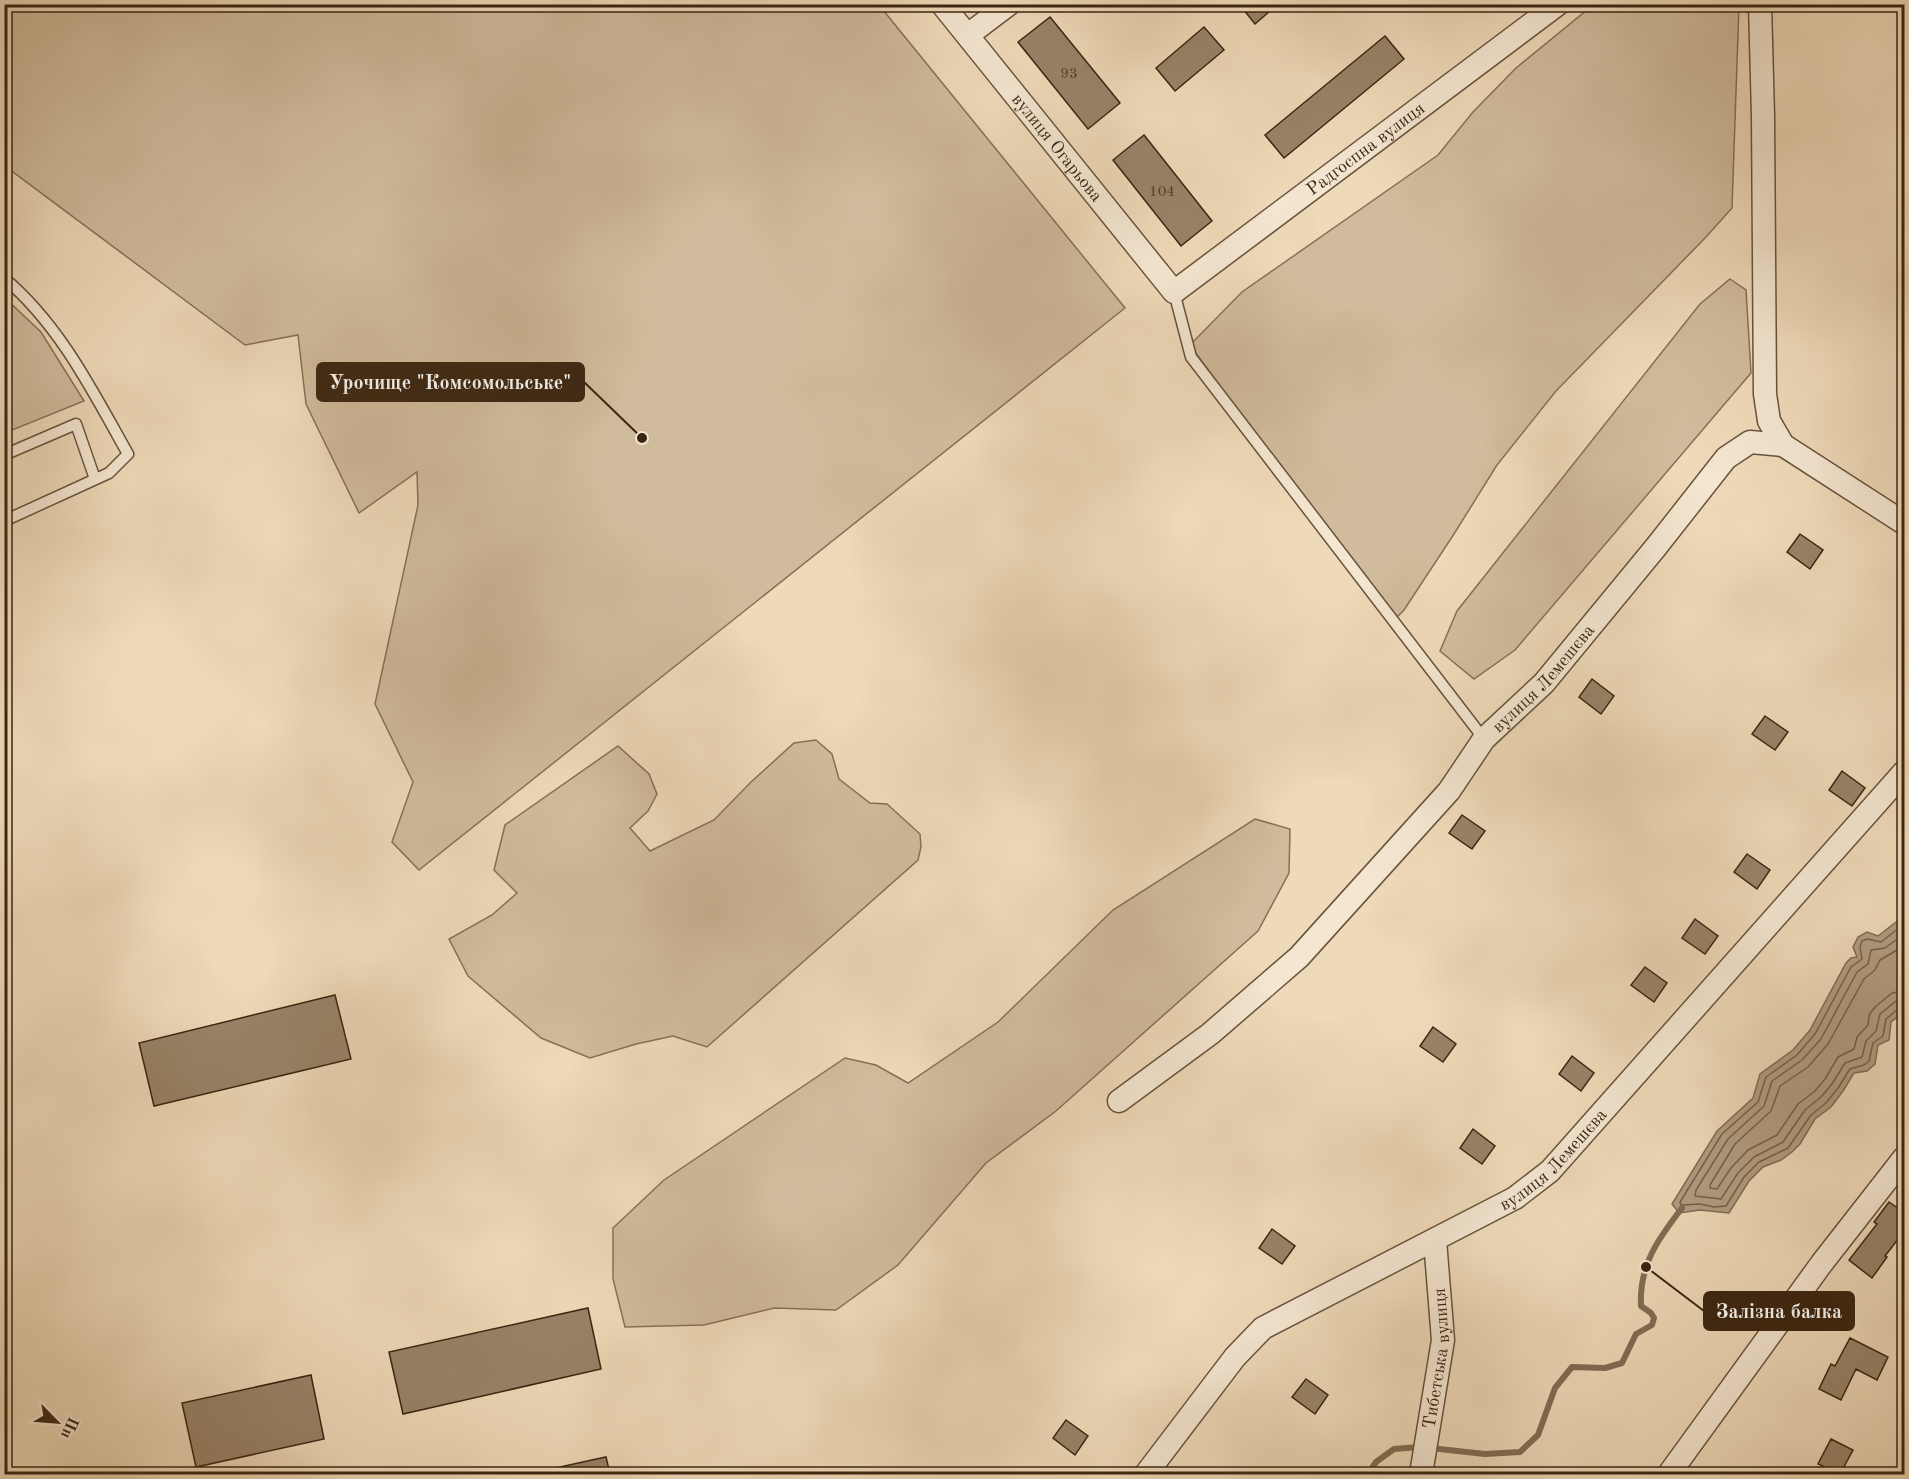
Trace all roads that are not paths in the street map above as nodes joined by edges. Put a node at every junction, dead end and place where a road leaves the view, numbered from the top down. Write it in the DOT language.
graph roads {
  1 [pos="942,4"];
  2 [pos="1009,4"];
  3 [pos="1558,4"];
  4 [pos="1760,4"];
  5 [pos="968,35"];
  6 [pos="4,278"];
  7 [pos="1174,292"];
  8 [pos="1783,445"];
  9 [pos="4,455"];
  10 [pos="96,479"];
  11 [pos="4,521"];
  12 [pos="1905,523"];
  13 [pos="1484,739"];
  14 [pos="1905,772"];
  15 [pos="1119,1101"];
  16 [pos="1905,1158"];
  17 [pos="1435,1240"];
  18 [pos="1146,1474"];
  19 [pos="1421,1474"];
  20 [pos="1669,1474"];
  1 -- 5 [label="street, вулиця Огарьова"];
  2 -- 5 [label="street"];
  3 -- 7 [label="street, Радгоспна вулиця"];
  4 -- 8 [label="street"];
  5 -- 7 [label="street, вулиця Огарьова"];
  6 -- 10 [label="lane"];
  7 -- 13 [label="lane"];
  8 -- 12 [label="street"];
  8 -- 13 [label="street, вулиця Лемешєва"];
  9 -- 10 [label="lane"];
  10 -- 11 [label="lane"];
  13 -- 15 [label="street, вулиця Лемешєва"];
  14 -- 17 [label="street, вулиця Лемешєва"];
  16 -- 20 [label="street"];
  17 -- 18 [label="street, вулиця Лемешєва"];
  17 -- 19 [label="street, Тибетська вулиця"];
}
